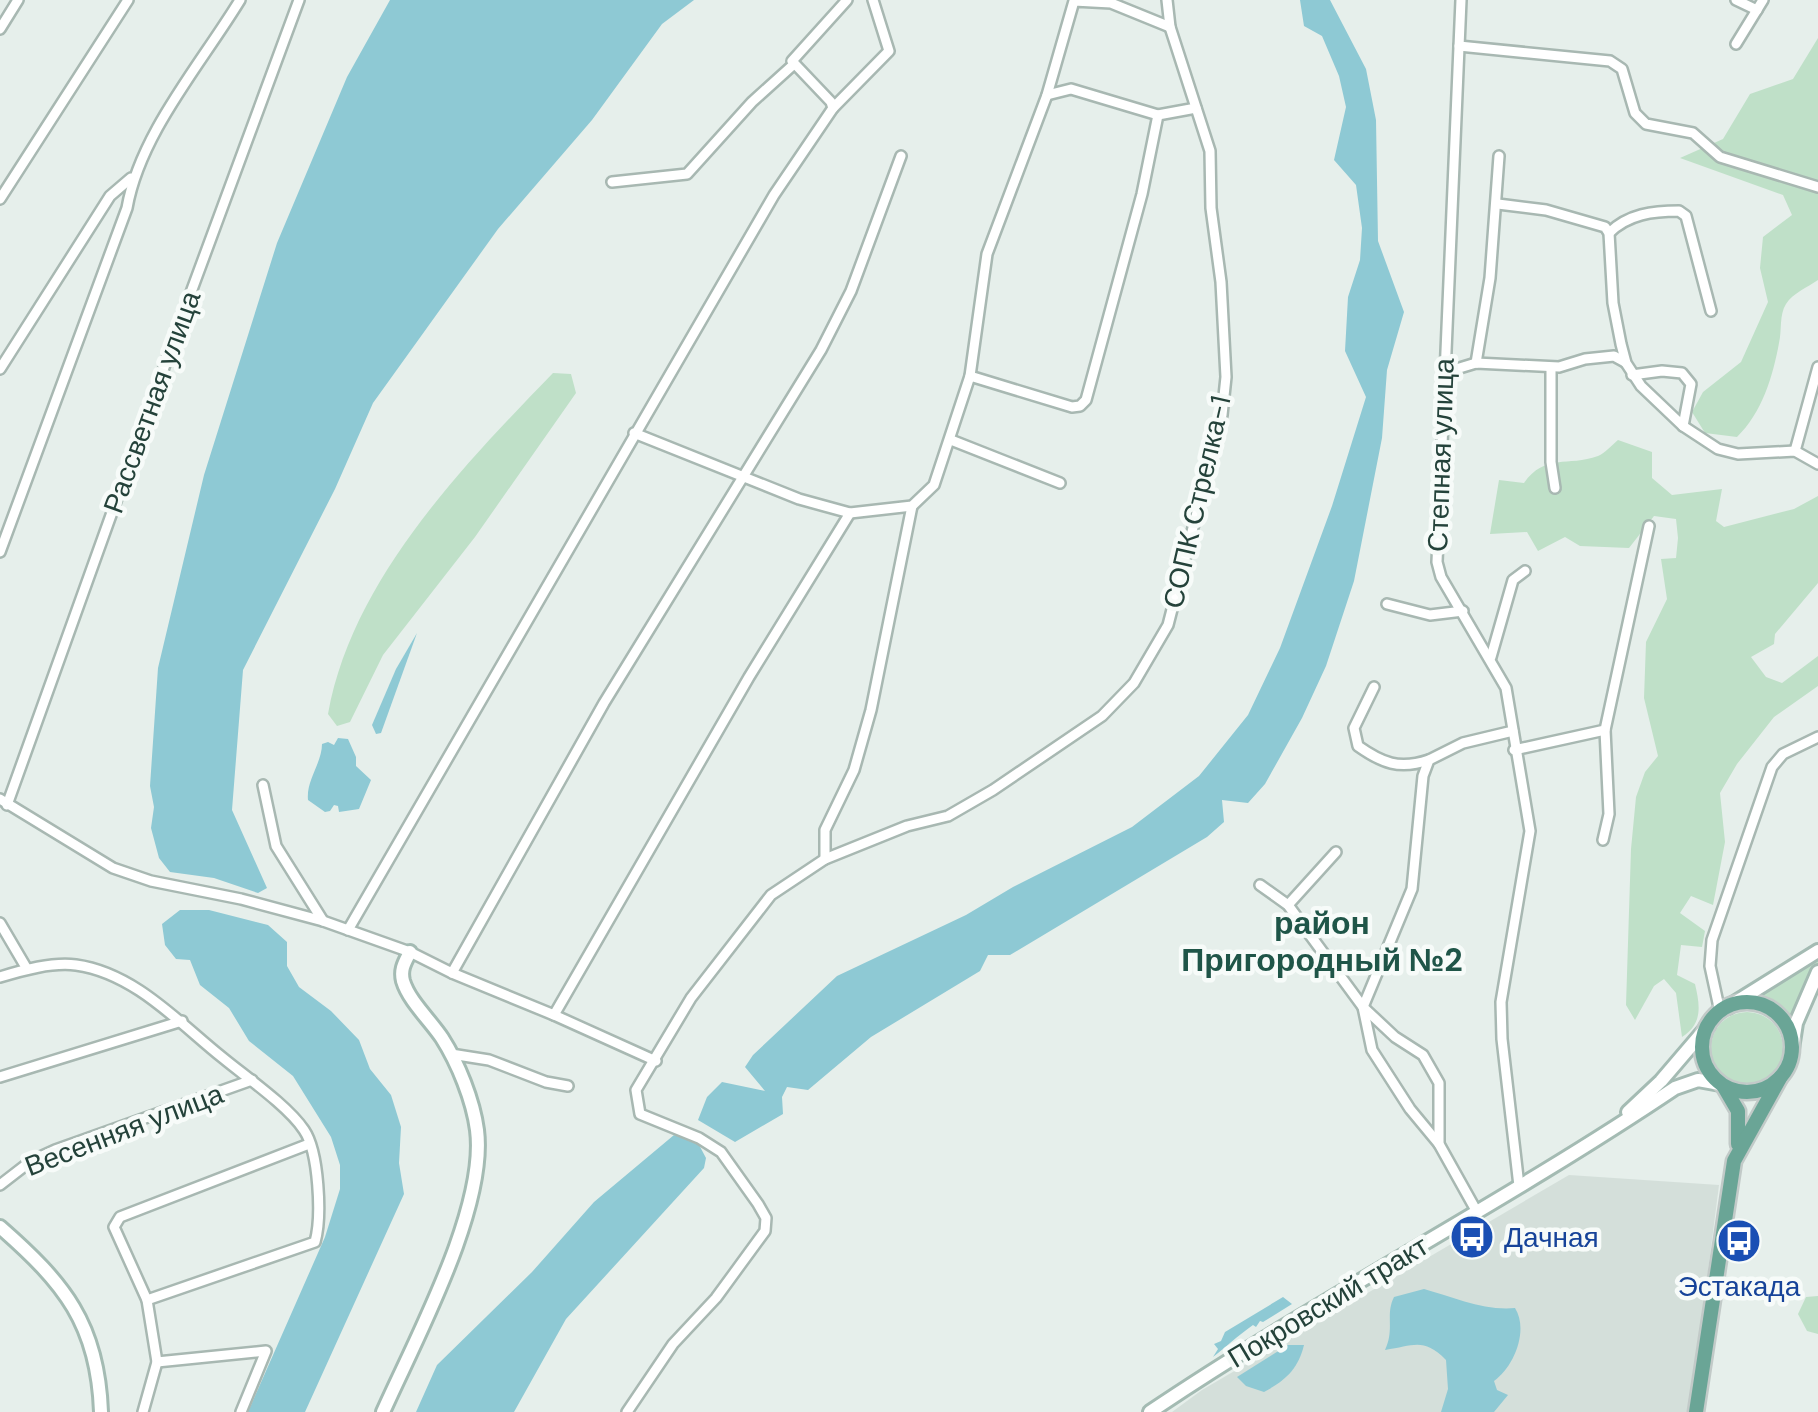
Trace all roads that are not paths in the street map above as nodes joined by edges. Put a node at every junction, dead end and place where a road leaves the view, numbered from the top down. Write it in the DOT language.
graph roads {
  1 [pos="18,0"];
  2 [pos="128,0"];
  3 [pos="240,0"];
  4 [pos="299,0"];
  5 [pos="846,0"];
  6 [pos="873,0"];
  7 [pos="1167,0"];
  8 [pos="1461,0"];
  9 [pos="1736,0"];
  10 [pos="1762,0"];
  11 [pos="1074,1"];
  12 [pos="1757,10"];
  13 [pos="1170,27"];
  14 [pos="0,29"];
  15 [pos="1736,44"];
  16 [pos="1459,46"];
  17 [pos="793,65"];
  18 [pos="1047,95"];
  19 [pos="833,108"];
  20 [pos="1196,108"];
  21 [pos="1158,114"];
  22 [pos="902,156"];
  23 [pos="1500,156"];
  24 [pos="132,177"];
  25 [pos="612,182"];
  26 [pos="1818,187"];
  27 [pos="0,199"];
  28 [pos="1498,204"];
  29 [pos="1610,233"];
  30 [pos="1711,311"];
  31 [pos="1626,363"];
  32 [pos="1476,364"];
  33 [pos="1818,367"];
  34 [pos="1552,368"];
  35 [pos="0,369"];
  36 [pos="1442,373"];
  37 [pos="1632,375"];
  38 [pos="970,376"];
  39 [pos="1684,426"];
  40 [pos="634,433"];
  41 [pos="950,440"];
  42 [pos="1795,451"];
  43 [pos="1818,464"];
  44 [pos="743,476"];
  45 [pos="1060,483"];
  46 [pos="1555,488"];
  47 [pos="912,506"];
  48 [pos="850,513"];
  49 [pos="1650,526"];
  50 [pos="0,552"];
  51 [pos="1525,572"];
  52 [pos="1387,604"];
  53 [pos="1463,610"];
  54 [pos="1491,657"];
  55 [pos="1374,688"];
  56 [pos="1605,730"];
  57 [pos="1513,731"];
  58 [pos="1818,737"];
  59 [pos="1514,750"];
  60 [pos="1428,760"];
  61 [pos="263,785"];
  62 [pos="4,802"];
  63 [pos="1603,840"];
  64 [pos="1336,852"];
  65 [pos="825,859"];
  66 [pos="1260,885"];
  67 [pos="1288,905"];
  68 [pos="323,921"];
  69 [pos="0,923"];
  70 [pos="348,930"];
  71 [pos="1818,951"];
  72 [pos="410,952"];
  73 [pos="26,969"];
  74 [pos="1818,972"];
  75 [pos="452,973"];
  76 [pos="0,976"];
  77 [pos="1363,1006"];
  78 [pos="1724,1009"];
  79 [pos="554,1016"];
  80 [pos="182,1022"];
  81 [pos="1708,1026"];
  82 [pos="451,1054"];
  83 [pos="1791,1055"];
  84 [pos="656,1061"];
  85 [pos="0,1077"];
  86 [pos="1780,1078"];
  87 [pos="252,1080"];
  88 [pos="568,1086"];
  89 [pos="1722,1086"];
  90 [pos="1608,1131"];
  91 [pos="308,1144"];
  92 [pos="1439,1144"];
  93 [pos="1738,1150"];
  94 [pos="0,1185"];
  95 [pos="1519,1186"];
  96 [pos="1478,1212"];
  97 [pos="0,1226"];
  98 [pos="147,1300"];
  99 [pos="157,1362"];
  100 [pos="101,1412"];
  101 [pos="143,1412"];
  102 [pos="242,1412"];
  103 [pos="383,1412"];
  104 [pos="627,1412"];
  105 [pos="1150,1412"];
  106 [pos="1696,1412"];
  1 -- 14 [label="street"];
  2 -- 27 [label="street"];
  3 -- 24 [label="street"];
  4 -- 62 [label="street, Рассветная улица"];
  5 -- 17 [label="street"];
  6 -- 19 [label="street"];
  7 -- 13 [label="street, СОПК Стрелка-1"];
  8 -- 16 [label="street, Степная улица"];
  9 -- 12 [label="street"];
  10 -- 12 [label="street"];
  11 -- 13 [label="street"];
  11 -- 18 [label="street"];
  12 -- 15 [label="street"];
  13 -- 20 [label="street, СОПК Стрелка-1"];
  16 -- 26 [label="street"];
  16 -- 36 [label="street, Степная улица"];
  17 -- 19 [label="street"];
  17 -- 25 [label="street"];
  18 -- 21 [label="street"];
  18 -- 38 [label="street"];
  19 -- 40 [label="street"];
  20 -- 21 [label="street"];
  20 -- 65 [label="street, СОПК Стрелка-1"];
  21 -- 38 [label="street"];
  22 -- 44 [label="street"];
  23 -- 28 [label="street"];
  24 -- 35 [label="street"];
  24 -- 50 [label="street"];
  28 -- 29 [label="street"];
  28 -- 32 [label="street"];
  29 -- 30 [label="street"];
  29 -- 31 [label="street"];
  31 -- 34 [label="street"];
  31 -- 37 [label="street"];
  32 -- 34 [label="street"];
  32 -- 36 [label="street"];
  33 -- 42 [label="street"];
  34 -- 46 [label="street"];
  36 -- 53 [label="street, Степная улица"];
  37 -- 39 [label="street"];
  37 -- 39 [label="street"];
  38 -- 41 [label="street"];
  39 -- 42 [label="street"];
  40 -- 44 [label="street"];
  40 -- 70 [label="street"];
  41 -- 45 [label="street"];
  41 -- 47 [label="street"];
  42 -- 43 [label="street"];
  44 -- 48 [label="street"];
  44 -- 75 [label="street"];
  47 -- 48 [label="street"];
  47 -- 65 [label="street"];
  48 -- 79 [label="street"];
  49 -- 56 [label="street"];
  51 -- 54 [label="street"];
  52 -- 53 [label="street"];
  53 -- 54 [label="street, Степная улица"];
  54 -- 57 [label="street, Степная улица"];
  55 -- 60 [label="street"];
  56 -- 59 [label="street"];
  56 -- 63 [label="street"];
  57 -- 59 [label="street, Степная улица"];
  57 -- 60 [label="street"];
  58 -- 78 [label="street"];
  59 -- 95 [label="street, Степная улица"];
  60 -- 77 [label="street"];
  61 -- 68 [label="street"];
  62 -- 68 [label="street"];
  64 -- 67 [label="street"];
  65 -- 84 [label="street, СОПК Стрелка-1"];
  66 -- 67 [label="street"];
  67 -- 77 [label="street"];
  68 -- 70 [label="street"];
  69 -- 73 [label="street"];
  70 -- 72 [label="street"];
  71 -- 78 [label="main road"];
  72 -- 75 [label="street"];
  72 -- 82 [label="main road"];
  73 -- 76 [label="street"];
  73 -- 80 [label="street"];
  74 -- 83 [label="main road"];
  75 -- 79 [label="street"];
  77 -- 92 [label="street"];
  77 -- 92 [label="street"];
  78 -- 81 [label="main road"];
  78 -- 83 [label="main road"];
  79 -- 84 [label="street"];
  80 -- 85 [label="street"];
  80 -- 87 [label="street"];
  81 -- 89 [label="main road"];
  81 -- 90 [label="main road"];
  82 -- 88 [label="street"];
  82 -- 103 [label="main road"];
  83 -- 86 [label="main road"];
  84 -- 104 [label="street, СОПК Стрелка-1"];
  86 -- 89 [label="main road"];
  86 -- 93 [label="main road"];
  87 -- 91 [label="street"];
  87 -- 94 [label="street, Весенняя улица"];
  89 -- 90 [label="main road"];
  89 -- 93 [label="main road"];
  90 -- 95 [label="main road, Покровский тракт"];
  91 -- 98 [label="street"];
  91 -- 98 [label="street"];
  92 -- 96 [label="street"];
  93 -- 106 [label="main road"];
  95 -- 96 [label="main road, Покровский тракт"];
  96 -- 105 [label="main road, Покровский тракт"];
  97 -- 100 [label="main road"];
  98 -- 99 [label="street"];
  99 -- 101 [label="street"];
  99 -- 102 [label="street"];
}
